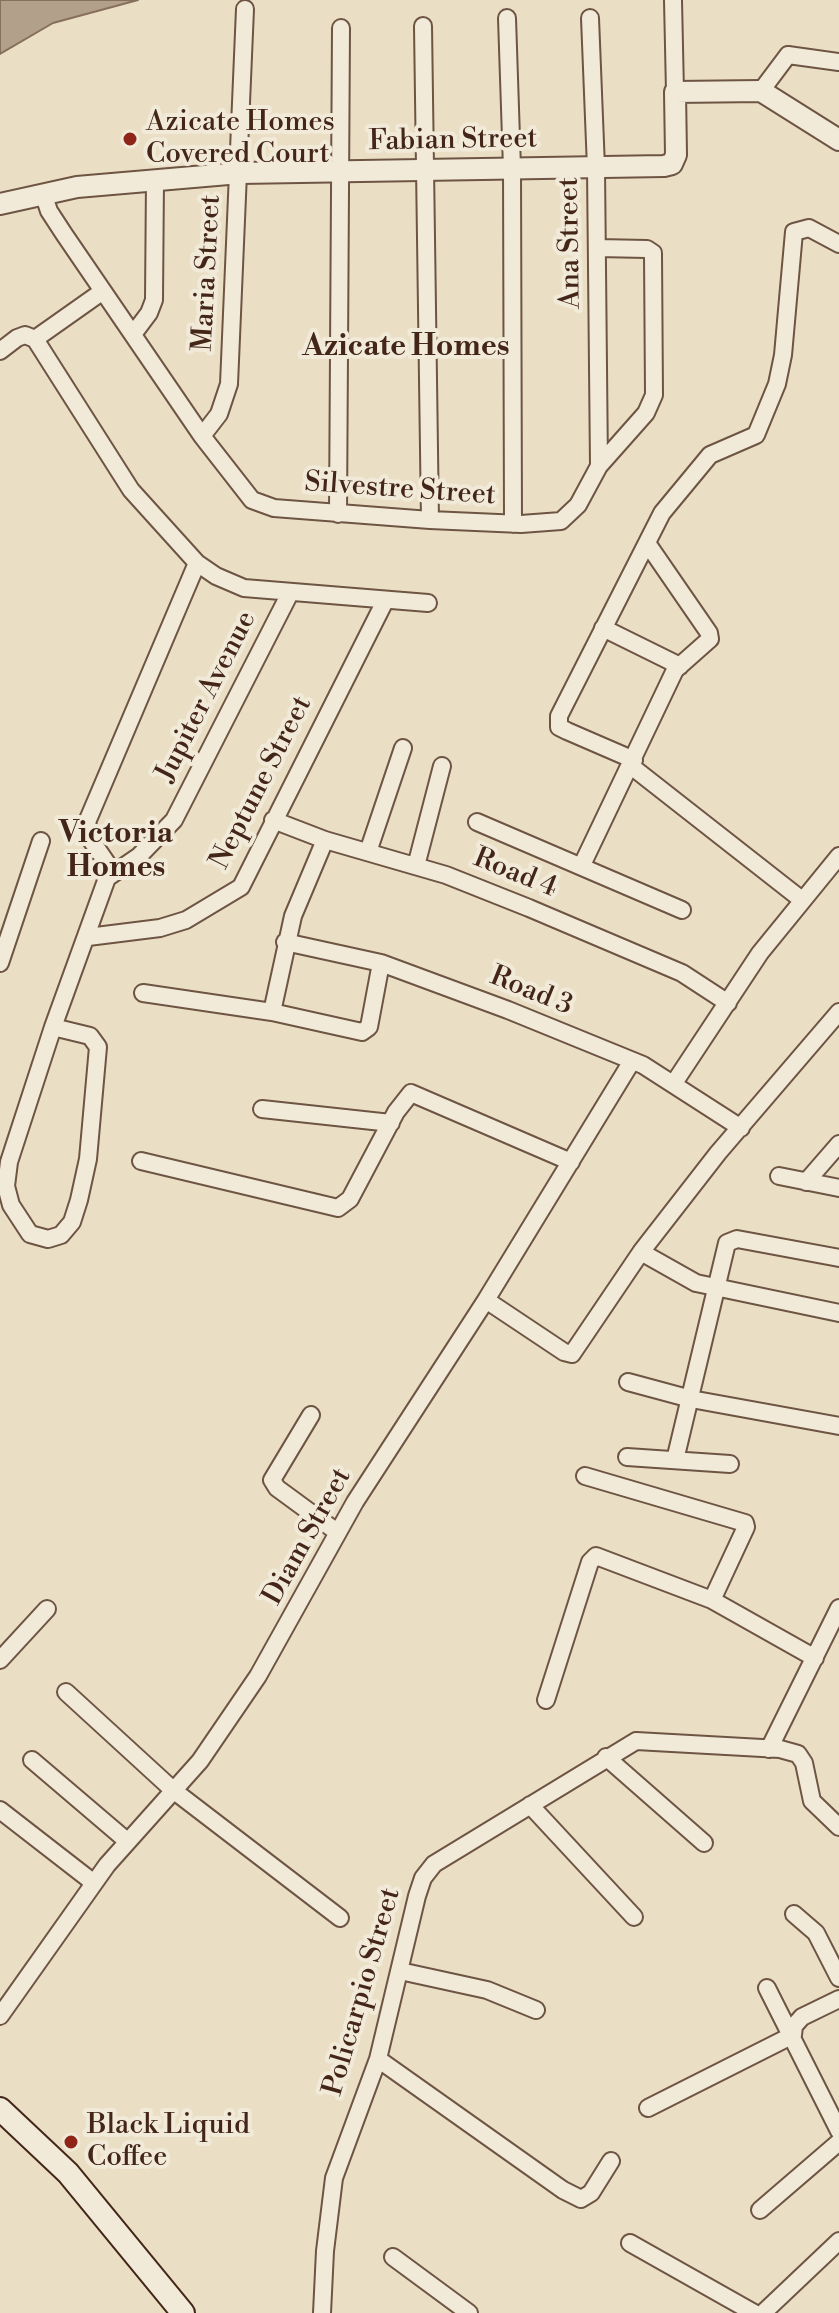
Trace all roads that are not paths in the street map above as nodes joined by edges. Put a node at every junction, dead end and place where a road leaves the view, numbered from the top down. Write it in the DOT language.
graph roads {
  1 [pos="673,0"];
  2 [pos="245,9"];
  3 [pos="507,18"];
  4 [pos="590,18"];
  5 [pos="423,26"];
  6 [pos="341,28"];
  7 [pos="839,62"];
  8 [pos="761,91"];
  9 [pos="675,92"];
  10 [pos="839,140"];
  11 [pos="428,168"];
  12 [pos="512,168"];
  13 [pos="596,168"];
  14 [pos="342,171"];
  15 [pos="240,173"];
  16 [pos="155,179"];
  17 [pos="43,193"];
  18 [pos="0,204"];
  19 [pos="839,244"];
  20 [pos="598,248"];
  21 [pos="103,291"];
  22 [pos="134,333"];
  23 [pos="35,339"];
  24 [pos="0,351"];
  25 [pos="202,436"];
  26 [pos="599,466"];
  27 [pos="338,514"];
  28 [pos="430,520"];
  29 [pos="513,524"];
  30 [pos="647,543"];
  31 [pos="197,563"];
  32 [pos="290,593"];
  33 [pos="385,601"];
  34 [pos="428,603"];
  35 [pos="603,628"];
  36 [pos="680,666"];
  37 [pos="403,748"];
  38 [pos="633,763"];
  39 [pos="442,766"];
  40 [pos="273,820"];
  41 [pos="477,822"];
  42 [pos="325,840"];
  43 [pos="41,841"];
  44 [pos="368,852"];
  45 [pos="839,856"];
  46 [pos="582,865"];
  47 [pos="416,866"];
  48 [pos="113,872"];
  49 [pos="802,900"];
  50 [pos="682,910"];
  51 [pos="88,937"];
  52 [pos="285,942"];
  53 [pos="0,963"];
  54 [pos="381,963"];
  55 [pos="143,993"];
  56 [pos="728,1003"];
  57 [pos="272,1012"];
  58 [pos="839,1012"];
  59 [pos="53,1027"];
  60 [pos="632,1061"];
  61 [pos="674,1083"];
  62 [pos="262,1109"];
  63 [pos="391,1123"];
  64 [pos="741,1128"];
  65 [pos="839,1144"];
  66 [pos="4,1161"];
  67 [pos="141,1161"];
  68 [pos="571,1162"];
  69 [pos="779,1176"];
  70 [pos="806,1182"];
  71 [pos="839,1188"];
  72 [pos="641,1252"];
  73 [pos="839,1258"];
  74 [pos="718,1288"];
  75 [pos="486,1300"];
  76 [pos="839,1313"];
  77 [pos="628,1382"];
  78 [pos="691,1399"];
  79 [pos="311,1415"];
  80 [pos="839,1426"];
  81 [pos="627,1457"];
  82 [pos="675,1460"];
  83 [pos="730,1464"];
  84 [pos="585,1476"];
  85 [pos="337,1532"];
  86 [pos="712,1600"];
  87 [pos="839,1608"];
  88 [pos="47,1609"];
  89 [pos="815,1658"];
  90 [pos="0,1660"];
  91 [pos="66,1692"];
  92 [pos="546,1700"];
  93 [pos="769,1749"];
  94 [pos="606,1757"];
  95 [pos="32,1760"];
  96 [pos="173,1790"];
  97 [pos="530,1805"];
  98 [pos="0,1810"];
  99 [pos="839,1827"];
  100 [pos="127,1841"];
  101 [pos="704,1843"];
  102 [pos="94,1883"];
  103 [pos="794,1914"];
  104 [pos="634,1917"];
  105 [pos="340,1918"];
  106 [pos="400,1971"];
  107 [pos="839,1978"];
  108 [pos="767,1988"];
  109 [pos="839,1999"];
  110 [pos="536,2010"];
  111 [pos="0,2016"];
  112 [pos="793,2035"];
  113 [pos="378,2059"];
  114 [pos="648,2108"];
  115 [pos="0,2109"];
  116 [pos="839,2131"];
  117 [pos="839,2142"];
  118 [pos="611,2161"];
  119 [pos="760,2210"];
  120 [pos="839,2241"];
  121 [pos="630,2243"];
  122 [pos="393,2257"];
  123 [pos="183,2313"];
  124 [pos="322,2313"];
  125 [pos="469,2313"];
  126 [pos="754,2313"];
  127 [pos="763,2313"];
  1 -- 9 [label="street"];
  2 -- 15 [label="street, Maria Street"];
  3 -- 12 [label="street"];
  4 -- 13 [label="street, Ana Street"];
  5 -- 11 [label="street"];
  6 -- 14 [label="street"];
  7 -- 8 [label="street"];
  8 -- 9 [label="street"];
  8 -- 10 [label="street"];
  9 -- 13 [label="street, Fabian Street"];
  11 -- 12 [label="street, Fabian Street"];
  11 -- 14 [label="street, Fabian Street"];
  11 -- 28 [label="street"];
  12 -- 13 [label="street, Fabian Street"];
  12 -- 29 [label="street"];
  13 -- 20 [label="street, Ana Street"];
  14 -- 15 [label="street, Fabian Street"];
  14 -- 27 [label="street"];
  15 -- 16 [label="street, Fabian Street"];
  15 -- 25 [label="street, Maria Street"];
  16 -- 17 [label="street, Fabian Street"];
  16 -- 22 [label="street"];
  17 -- 18 [label="street, Fabian Street"];
  17 -- 21 [label="street, Silvestre Street"];
  19 -- 30 [label="street"];
  20 -- 26 [label="street, Ana Street"];
  20 -- 26 [label="street, Silvestre Street"];
  21 -- 22 [label="street, Silvestre Street"];
  21 -- 23 [label="street"];
  22 -- 25 [label="street, Silvestre Street"];
  23 -- 24 [label="street"];
  23 -- 31 [label="street"];
  25 -- 27 [label="street, Silvestre Street"];
  26 -- 29 [label="street, Silvestre Street"];
  27 -- 28 [label="street, Silvestre Street"];
  28 -- 29 [label="street, Silvestre Street"];
  30 -- 35 [label="street"];
  30 -- 36 [label="street"];
  31 -- 32 [label="street"];
  31 -- 48 [label="street"];
  32 -- 33 [label="street"];
  32 -- 48 [label="street, Jupiter Avenue"];
  33 -- 34 [label="street"];
  33 -- 40 [label="street, Neptune Street"];
  35 -- 36 [label="street"];
  35 -- 38 [label="street"];
  36 -- 38 [label="street"];
  37 -- 44 [label="street"];
  38 -- 46 [label="street"];
  38 -- 49 [label="street"];
  39 -- 47 [label="street"];
  40 -- 42 [label="street, Road 4"];
  40 -- 51 [label="street, Neptune Street"];
  41 -- 46 [label="street"];
  42 -- 44 [label="street, Road 4"];
  42 -- 52 [label="street"];
  43 -- 53 [label="street"];
  44 -- 47 [label="street, Road 4"];
  45 -- 49 [label="street"];
  46 -- 50 [label="street"];
  47 -- 56 [label="street, Road 4"];
  48 -- 51 [label="street"];
  49 -- 56 [label="street"];
  51 -- 59 [label="street"];
  52 -- 54 [label="street, Road 3"];
  52 -- 57 [label="street"];
  54 -- 57 [label="street"];
  54 -- 60 [label="street, Road 3"];
  55 -- 57 [label="street"];
  56 -- 61 [label="street"];
  58 -- 64 [label="street"];
  59 -- 66 [label="street"];
  59 -- 66 [label="street"];
  60 -- 61 [label="street, Road 3"];
  60 -- 68 [label="street, Diam Street"];
  61 -- 64 [label="street, Road 3"];
  62 -- 63 [label="street"];
  63 -- 67 [label="street"];
  63 -- 68 [label="street"];
  64 -- 72 [label="street"];
  65 -- 70 [label="street"];
  68 -- 75 [label="street, Diam Street"];
  69 -- 70 [label="street"];
  70 -- 71 [label="street"];
  72 -- 74 [label="street"];
  72 -- 75 [label="street"];
  73 -- 74 [label="street"];
  74 -- 76 [label="street"];
  74 -- 78 [label="street"];
  75 -- 85 [label="street, Diam Street"];
  77 -- 78 [label="street"];
  78 -- 80 [label="street"];
  78 -- 82 [label="street"];
  79 -- 85 [label="street"];
  81 -- 82 [label="street"];
  82 -- 83 [label="street"];
  84 -- 86 [label="street"];
  85 -- 96 [label="street, Diam Street"];
  86 -- 89 [label="street"];
  86 -- 92 [label="street"];
  87 -- 89 [label="street"];
  88 -- 90 [label="street"];
  89 -- 93 [label="street"];
  91 -- 96 [label="street"];
  93 -- 94 [label="street, Policarpio Street"];
  93 -- 99 [label="street"];
  94 -- 97 [label="street, Policarpio Street"];
  94 -- 101 [label="street"];
  95 -- 100 [label="street"];
  96 -- 100 [label="street, Diam Street"];
  96 -- 105 [label="street"];
  97 -- 104 [label="street"];
  97 -- 106 [label="street, Policarpio Street"];
  98 -- 102 [label="street"];
  100 -- 102 [label="street, Diam Street"];
  102 -- 111 [label="street, Diam Street"];
  103 -- 107 [label="street"];
  106 -- 110 [label="street"];
  106 -- 113 [label="street, Policarpio Street"];
  108 -- 112 [label="street"];
  109 -- 112 [label="street"];
  112 -- 114 [label="street"];
  112 -- 116 [label="street"];
  113 -- 118 [label="street"];
  113 -- 124 [label="street, Policarpio Street"];
  115 -- 123 [label="main road"];
  117 -- 119 [label="street"];
  120 -- 127 [label="street"];
  121 -- 126 [label="street"];
  122 -- 125 [label="street"];
}
